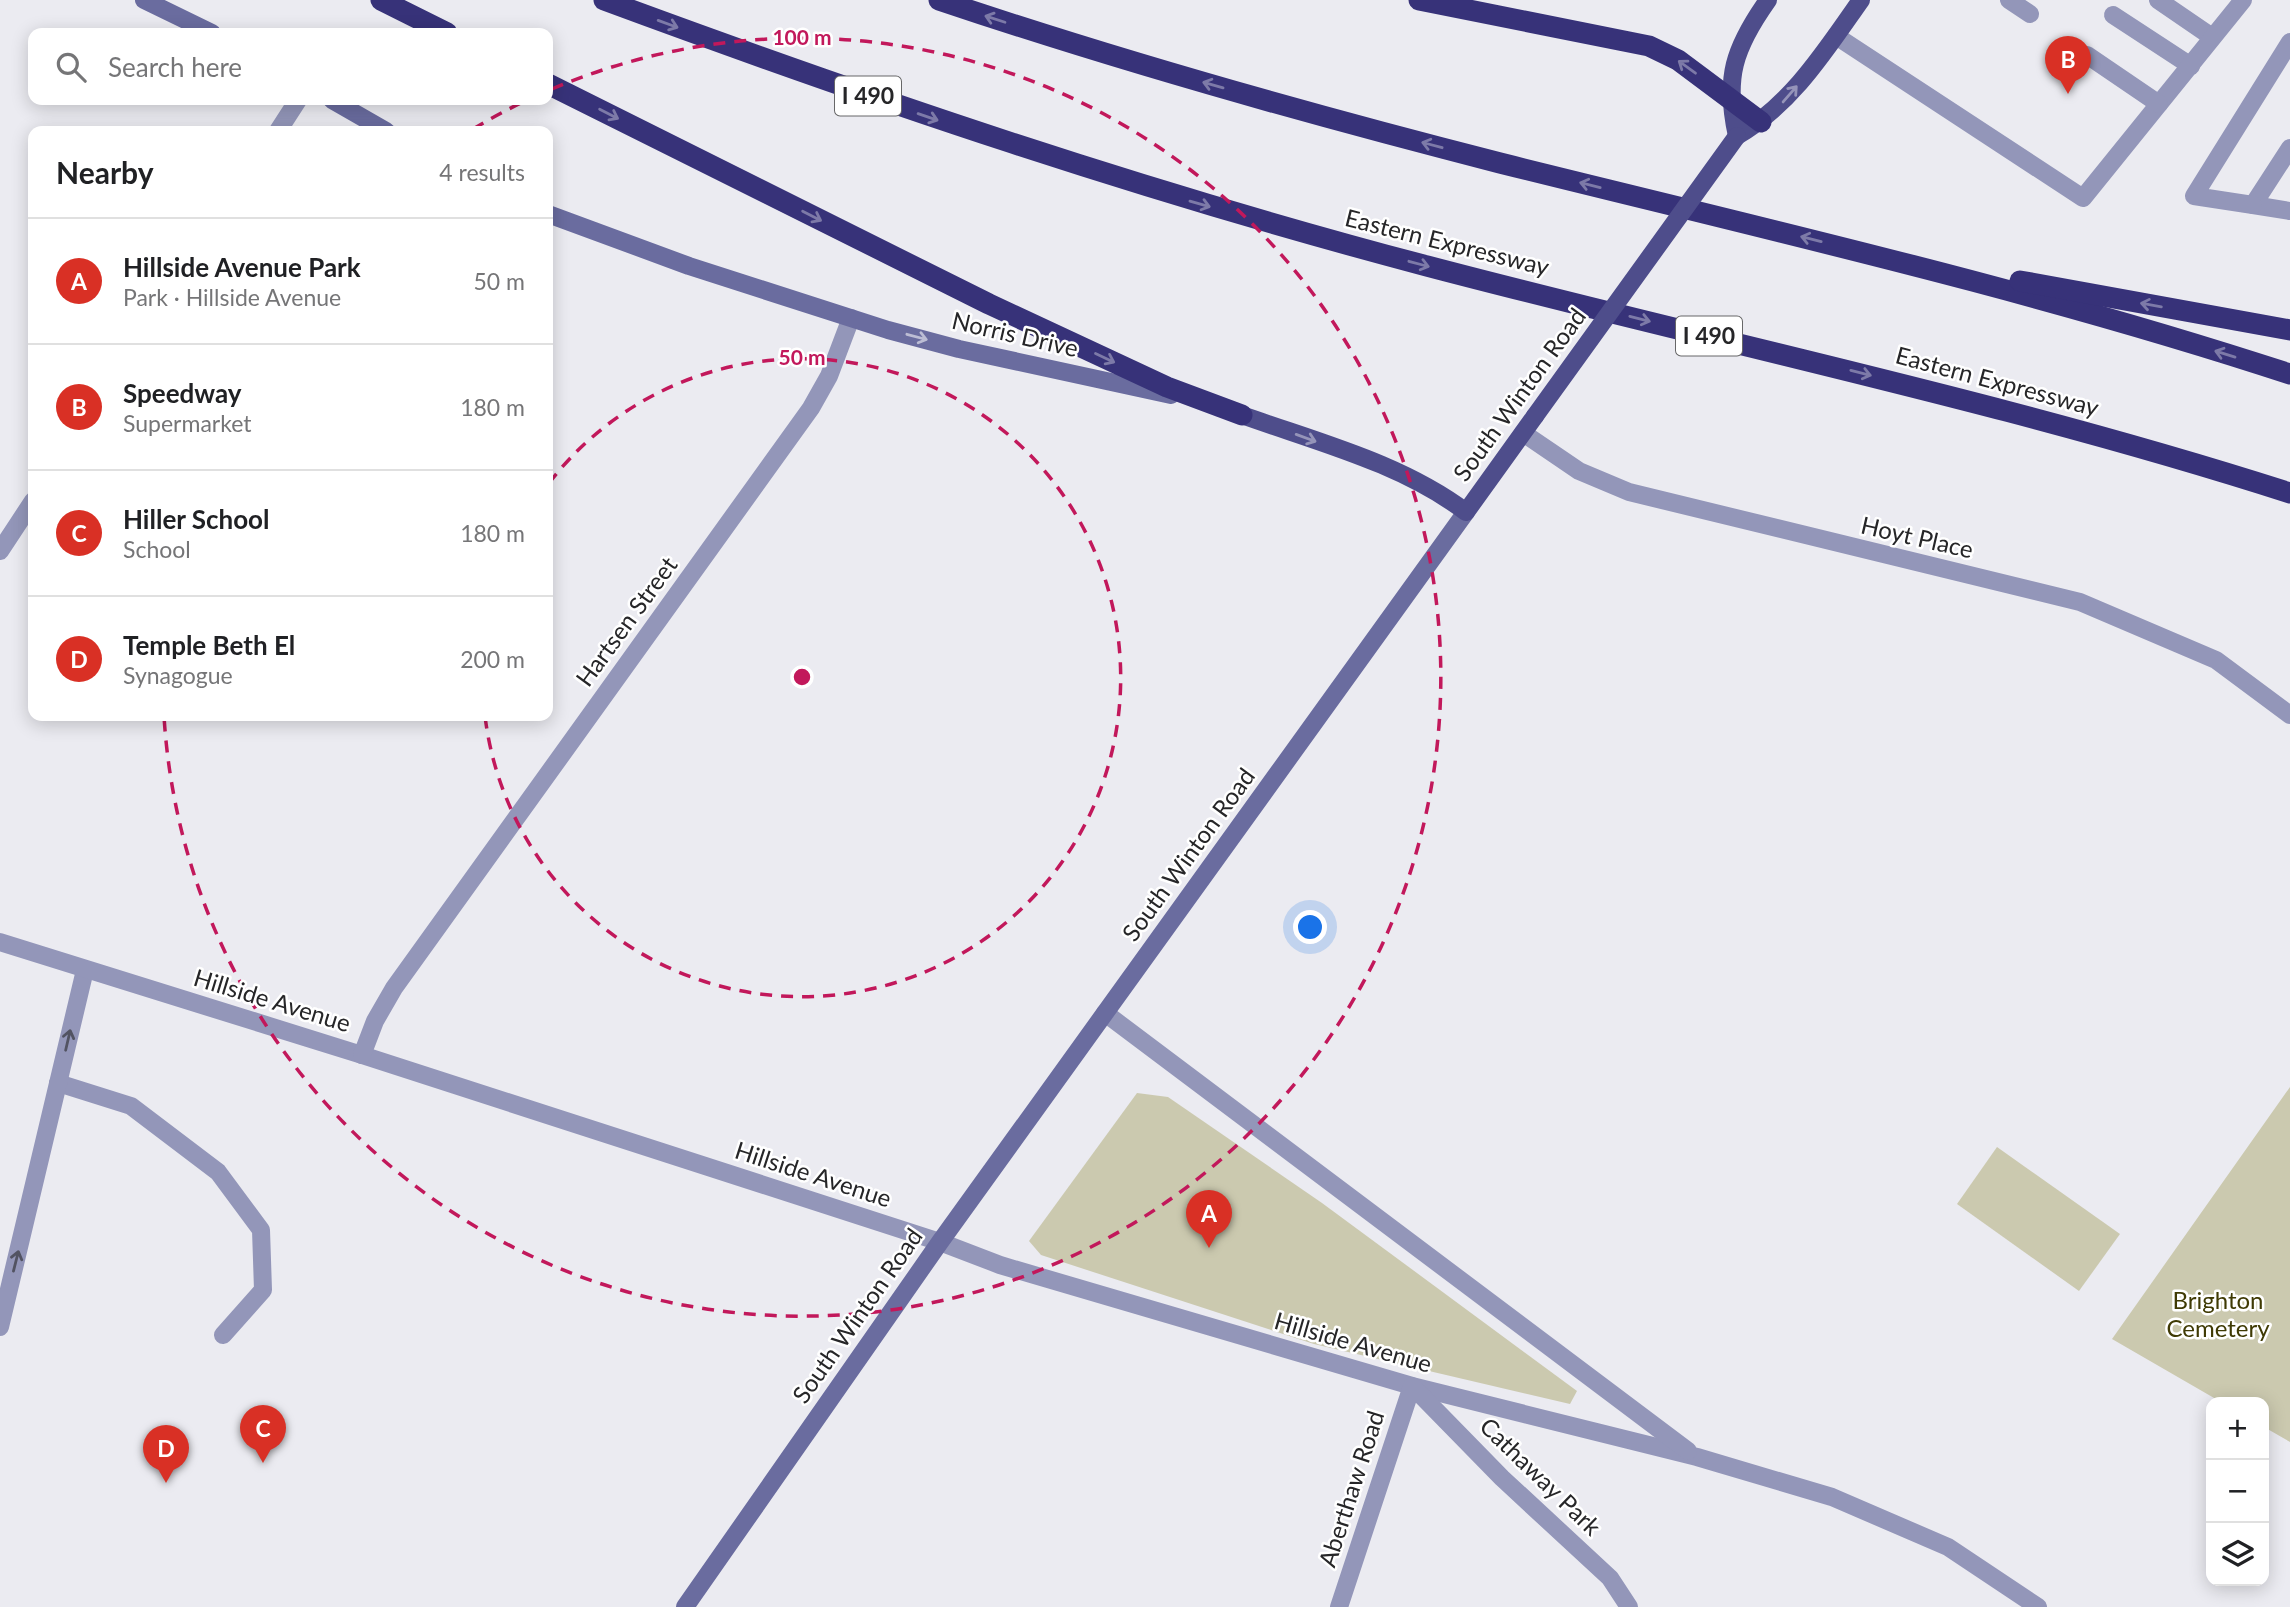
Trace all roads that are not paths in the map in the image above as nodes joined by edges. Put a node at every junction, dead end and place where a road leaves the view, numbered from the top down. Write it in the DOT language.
graph roads {
  1 [pos="144,0"];
  2 [pos="381,0"];
  3 [pos="604,0"];
  4 [pos="939,0"];
  5 [pos="1419,0"];
  6 [pos="1768,0"];
  7 [pos="1861,0"];
  8 [pos="2009,0"];
  9 [pos="2158,0"];
  10 [pos="2243,0"];
  11 [pos="2030,14"];
  12 [pos="2113,15"];
  13 [pos="202,28"];
  14 [pos="437,28"];
  15 [pos="1836,36"];
  16 [pos="2212,37"];
  17 [pos="2290,42"];
  18 [pos="2087,54"];
  19 [pos="2191,66"];
  20 [pos="553,86"];
  21 [pos="1730,99"];
  22 [pos="2159,104"];
  23 [pos="295,105"];
  24 [pos="341,105"];
  25 [pos="1761,122"];
  26 [pos="281,126"];
  27 [pos="377,126"];
  28 [pos="1737,136"];
  29 [pos="2290,148"];
  30 [pos="2253,205"];
  31 [pos="2290,211"];
  32 [pos="553,216"];
  33 [pos="1877,255"];
  34 [pos="851,318"];
  35 [pos="2290,330"];
  36 [pos="2290,374"];
  37 [pos="1242,415"];
  38 [pos="1523,433"];
  39 [pos="2288,493"];
  40 [pos="28,509"];
  41 [pos="1466,512"];
  42 [pos="0,551"];
  43 [pos="2290,715"];
  44 [pos="0,942"];
  45 [pos="85,970"];
  46 [pos="1105,1013"];
  47 [pos="362,1055"];
  48 [pos="58,1083"];
  49 [pos="940,1242"];
  50 [pos="0,1328"];
  51 [pos="223,1335"];
  52 [pos="1412,1386"];
  53 [pos="1697,1457"];
  54 [pos="685,1607"];
  55 [pos="1339,1607"];
  56 [pos="1629,1607"];
  57 [pos="2038,1607"];
  1 -- 13 [label="main road"];
  2 -- 14 [label="highway"];
  3 -- 39 [label="highway, Eastern Expressway / I 490, one-way"];
  33 -- 4 [label="highway, one-way"];
  21 -- 5 [label="highway, one-way"];
  6 -- 21 [label="main road"];
  7 -- 15 [label="main road, South Winton Road"];
  8 -- 11 [label="street"];
  9 -- 16 [label="street"];
  10 -- 16 [label="street"];
  12 -- 19 [label="street"];
  15 -- 22 [label="street"];
  25 -- 15 [label="main road, South Winton Road, one-way"];
  16 -- 19 [label="street"];
  17 -- 30 [label="street"];
  18 -- 22 [label="street"];
  19 -- 22 [label="street"];
  20 -- 37 [label="highway, one-way"];
  21 -- 25 [label="highway"];
  21 -- 28 [label="main road"];
  23 -- 26 [label="street"];
  24 -- 27 [label="main road"];
  25 -- 28 [label="main road, South Winton Road"];
  28 -- 38 [label="main road, South Winton Road, bridge"];
  29 -- 30 [label="street"];
  30 -- 31 [label="street"];
  32 -- 34 [label="main road, Norris Drive"];
  35 -- 33 [label="highway, one-way"];
  36 -- 33 [label="highway, one-way"];
  34 -- 37 [label="main road, Norris Drive, one-way"];
  34 -- 47 [label="street, Hartsen Street"];
  37 -- 41 [label="main road, Norris Drive, one-way"];
  38 -- 41 [label="main road, South Winton Road"];
  38 -- 43 [label="street, Hoyt Place"];
  40 -- 42 [label="street"];
  41 -- 46 [label="main road, South Winton Road"];
  44 -- 45 [label="street, Hillside Avenue"];
  45 -- 47 [label="street, Hillside Avenue"];
  48 -- 45 [label="street, one-way"];
  46 -- 49 [label="main road, South Winton Road"];
  46 -- 53 [label="street, Hillside Avenue"];
  47 -- 49 [label="street, Hillside Avenue"];
  50 -- 48 [label="street, one-way"];
  48 -- 51 [label="street"];
  49 -- 52 [label="street, Hillside Avenue"];
  49 -- 54 [label="main road, South Winton Road"];
  52 -- 53 [label="street, Hillside Avenue"];
  52 -- 55 [label="street, Aberthaw Road"];
  52 -- 56 [label="street, Cathaway Park"];
  53 -- 57 [label="street, Hillside Avenue"];
}
